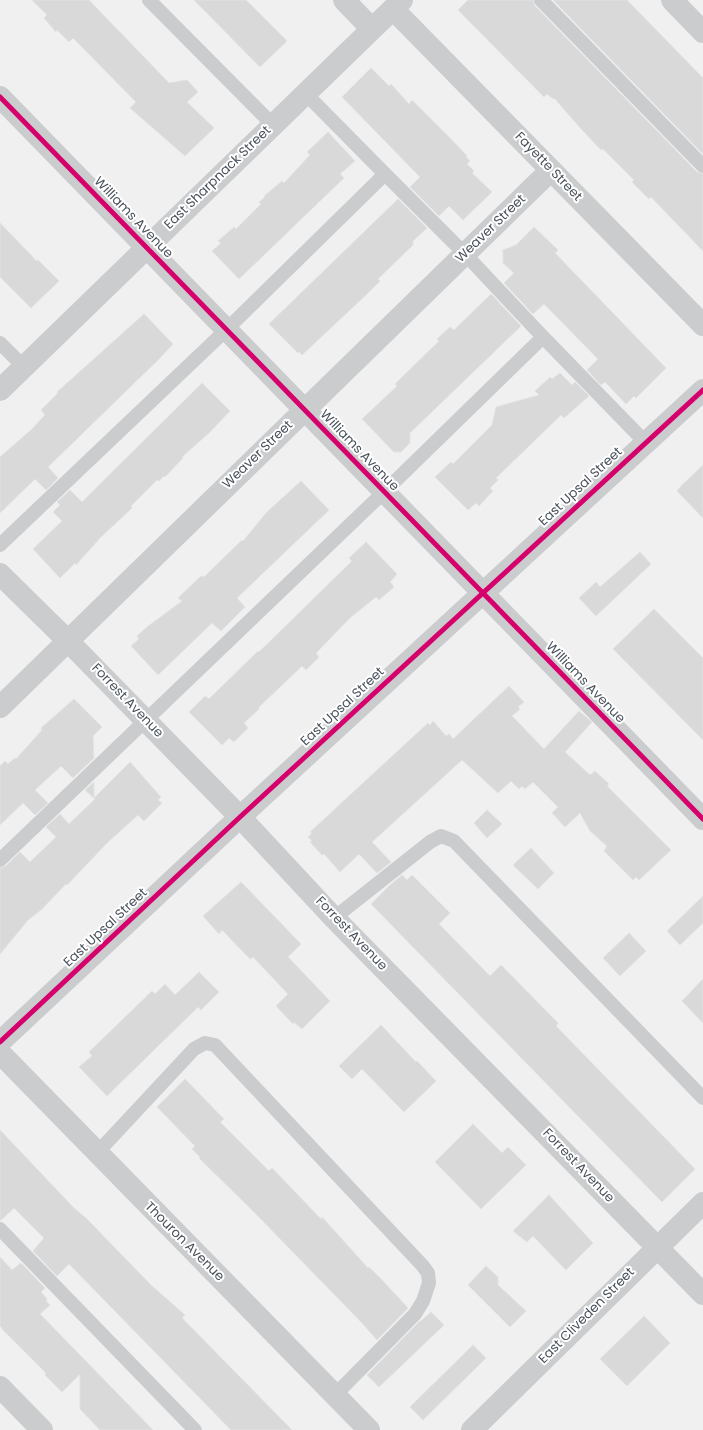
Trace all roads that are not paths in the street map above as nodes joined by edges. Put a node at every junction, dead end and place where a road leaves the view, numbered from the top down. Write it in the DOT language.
graph roads {
  1 [pos="149,0"];
  2 [pos="344,0"];
  3 [pos="541,0"];
  4 [pos="672,0"];
  5 [pos="398,4"];
  6 [pos="372,29"];
  7 [pos="703,32"];
  8 [pos="306,94"];
  9 [pos="0,97"];
  10 [pos="273,125"];
  11 [pos="703,166"];
  12 [pos="551,170"];
  13 [pos="385,174"];
  14 [pos="147,248"];
  15 [pos="465,254"];
  16 [pos="703,326"];
  17 [pos="226,330"];
  18 [pos="542,337"];
  19 [pos="0,343"];
  20 [pos="24,367"];
  21 [pos="0,390"];
  22 [pos="703,390"];
  23 [pos="305,410"];
  24 [pos="646,443"];
  25 [pos="384,492"];
  26 [pos="0,545"];
  27 [pos="0,574"];
  28 [pos="483,593"];
  29 [pos="68,641"];
  30 [pos="0,707"];
  31 [pos="146,720"];
  32 [pos="240,817"];
  33 [pos="703,819"];
  34 [pos="0,860"];
  35 [pos="334,918"];
  36 [pos="0,1042"];
  37 [pos="0,1054"];
  38 [pos="703,1098"];
  39 [pos="97,1154"];
  40 [pos="703,1203"];
  41 [pos="0,1229"];
  42 [pos="658,1247"];
  43 [pos="703,1294"];
  44 [pos="0,1387"];
  45 [pos="335,1395"];
  46 [pos="42,1430"];
  47 [pos="195,1430"];
  48 [pos="370,1430"];
  49 [pos="472,1430"];
  1 -- 10 [label="lane"];
  2 -- 6 [label="street"];
  3 -- 11 [label="lane"];
  4 -- 7 [label="street"];
  5 -- 6 [label="street, East Sharpnack Street"];
  5 -- 12 [label="street, Fayette Street"];
  6 -- 8 [label="street, East Sharpnack Street"];
  8 -- 10 [label="street, East Sharpnack Street"];
  8 -- 13 [label="lane"];
  9 -- 14 [label="street, Williams Avenue"];
  10 -- 14 [label="street, East Sharpnack Street"];
  12 -- 15 [label="street, Weaver Street"];
  12 -- 16 [label="street, Fayette Street"];
  13 -- 15 [label="lane"];
  13 -- 17 [label="lane"];
  14 -- 17 [label="street, Williams Avenue"];
  14 -- 20 [label="street, East Sharpnack Street"];
  15 -- 18 [label="lane"];
  15 -- 23 [label="street, Weaver Street"];
  17 -- 23 [label="street, Williams Avenue"];
  17 -- 26 [label="lane"];
  18 -- 24 [label="lane"];
  18 -- 25 [label="lane"];
  19 -- 20 [label="lane"];
  20 -- 21 [label="street, East Sharpnack Street"];
  22 -- 24 [label="street, East Upsal Street"];
  23 -- 25 [label="street, Williams Avenue"];
  23 -- 29 [label="street, Weaver Street"];
  24 -- 28 [label="street, East Upsal Street"];
  25 -- 28 [label="street, Williams Avenue"];
  25 -- 31 [label="lane"];
  27 -- 29 [label="street, Forrest Avenue"];
  28 -- 32 [label="street, East Upsal Street"];
  28 -- 33 [label="street, Williams Avenue"];
  29 -- 30 [label="street, Weaver Street"];
  29 -- 31 [label="street, Forrest Avenue"];
  31 -- 32 [label="street, Forrest Avenue"];
  31 -- 34 [label="lane"];
  32 -- 35 [label="street, Forrest Avenue"];
  32 -- 36 [label="street, East Upsal Street"];
  35 -- 38 [label="lane"];
  35 -- 42 [label="street, Forrest Avenue"];
  37 -- 39 [label="street, Thouron Avenue"];
  39 -- 45 [label="street, Thouron Avenue"];
  39 -- 45 [label="lane"];
  40 -- 42 [label="street, East Cliveden Street"];
  41 -- 47 [label="lane"];
  42 -- 43 [label="street, Forrest Avenue"];
  42 -- 49 [label="street, East Cliveden Street"];
  44 -- 46 [label="street"];
  45 -- 48 [label="street, Thouron Avenue"];
}
